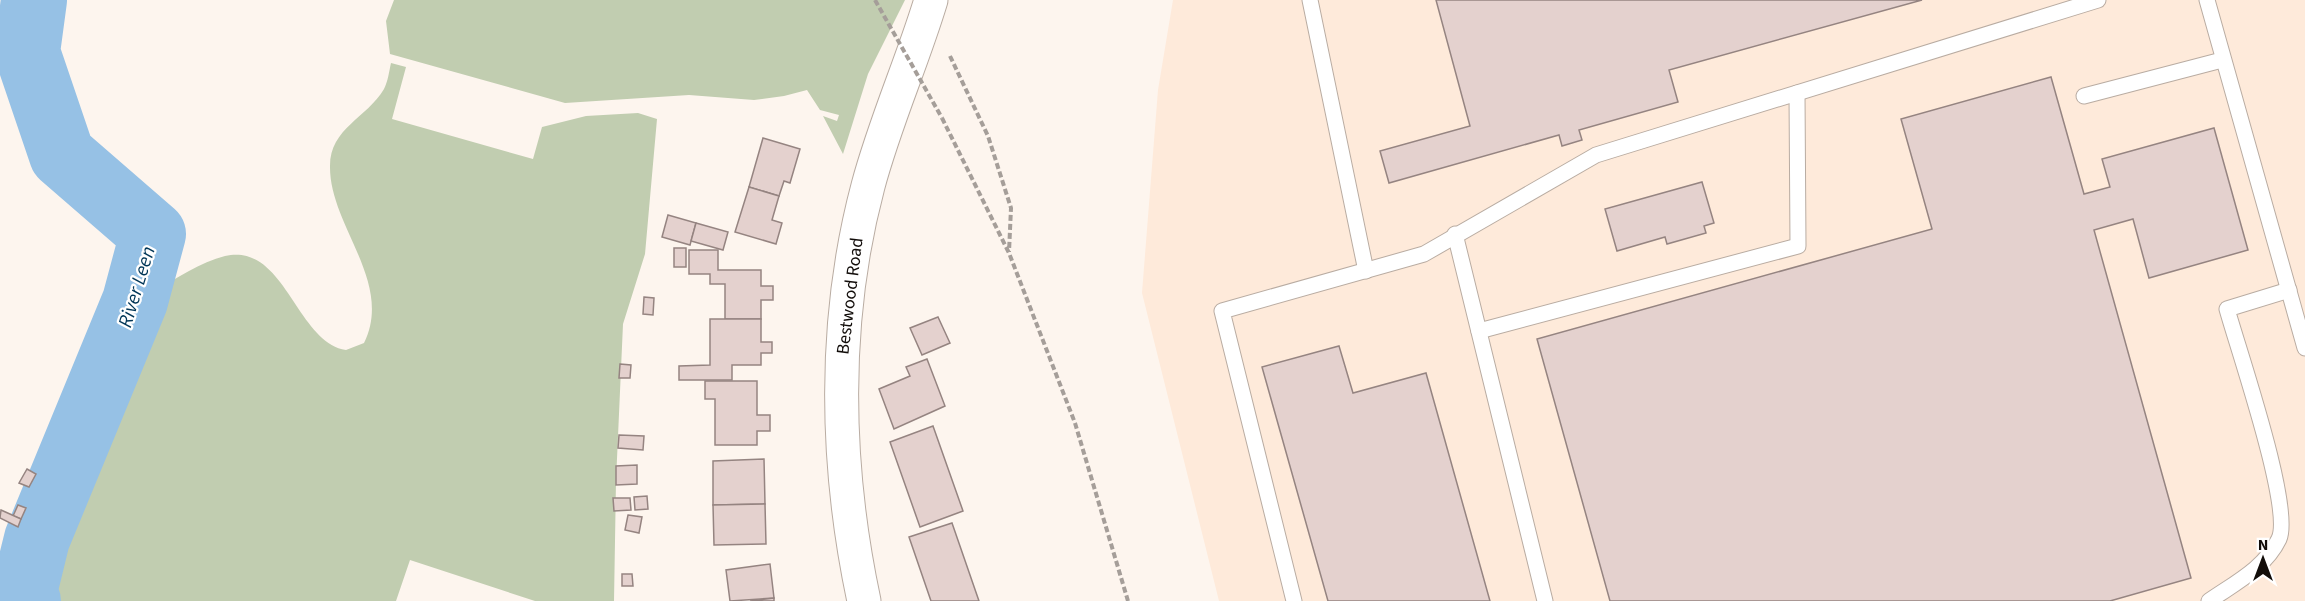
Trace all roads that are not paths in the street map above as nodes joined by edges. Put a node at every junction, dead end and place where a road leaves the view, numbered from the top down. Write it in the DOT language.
graph roads {
  1 [pos="931,0"];
  2 [pos="1310,0"];
  3 [pos="2098,0"];
  4 [pos="2207,0"];
  5 [pos="2222,60"];
  6 [pos="1797,93"];
  7 [pos="2084,96"];
  8 [pos="1455,234"];
  9 [pos="1366,271"];
  10 [pos="2289,290"];
  11 [pos="1479,331"];
  12 [pos="2305,348"];
  13 [pos="864,601"];
  14 [pos="1293,601"];
  15 [pos="1545,601"];
  16 [pos="2209,601"];
  1 -- 13 [label="main road, Bestwood Road"];
  2 -- 9 [label="lane"];
  3 -- 6 [label="lane"];
  4 -- 5 [label="lane"];
  5 -- 7 [label="lane"];
  5 -- 10 [label="lane"];
  6 -- 8 [label="lane"];
  6 -- 11 [label="lane"];
  8 -- 9 [label="lane"];
  8 -- 11 [label="lane"];
  9 -- 14 [label="lane"];
  10 -- 12 [label="lane"];
  10 -- 16 [label="lane"];
  11 -- 15 [label="lane"];
}
